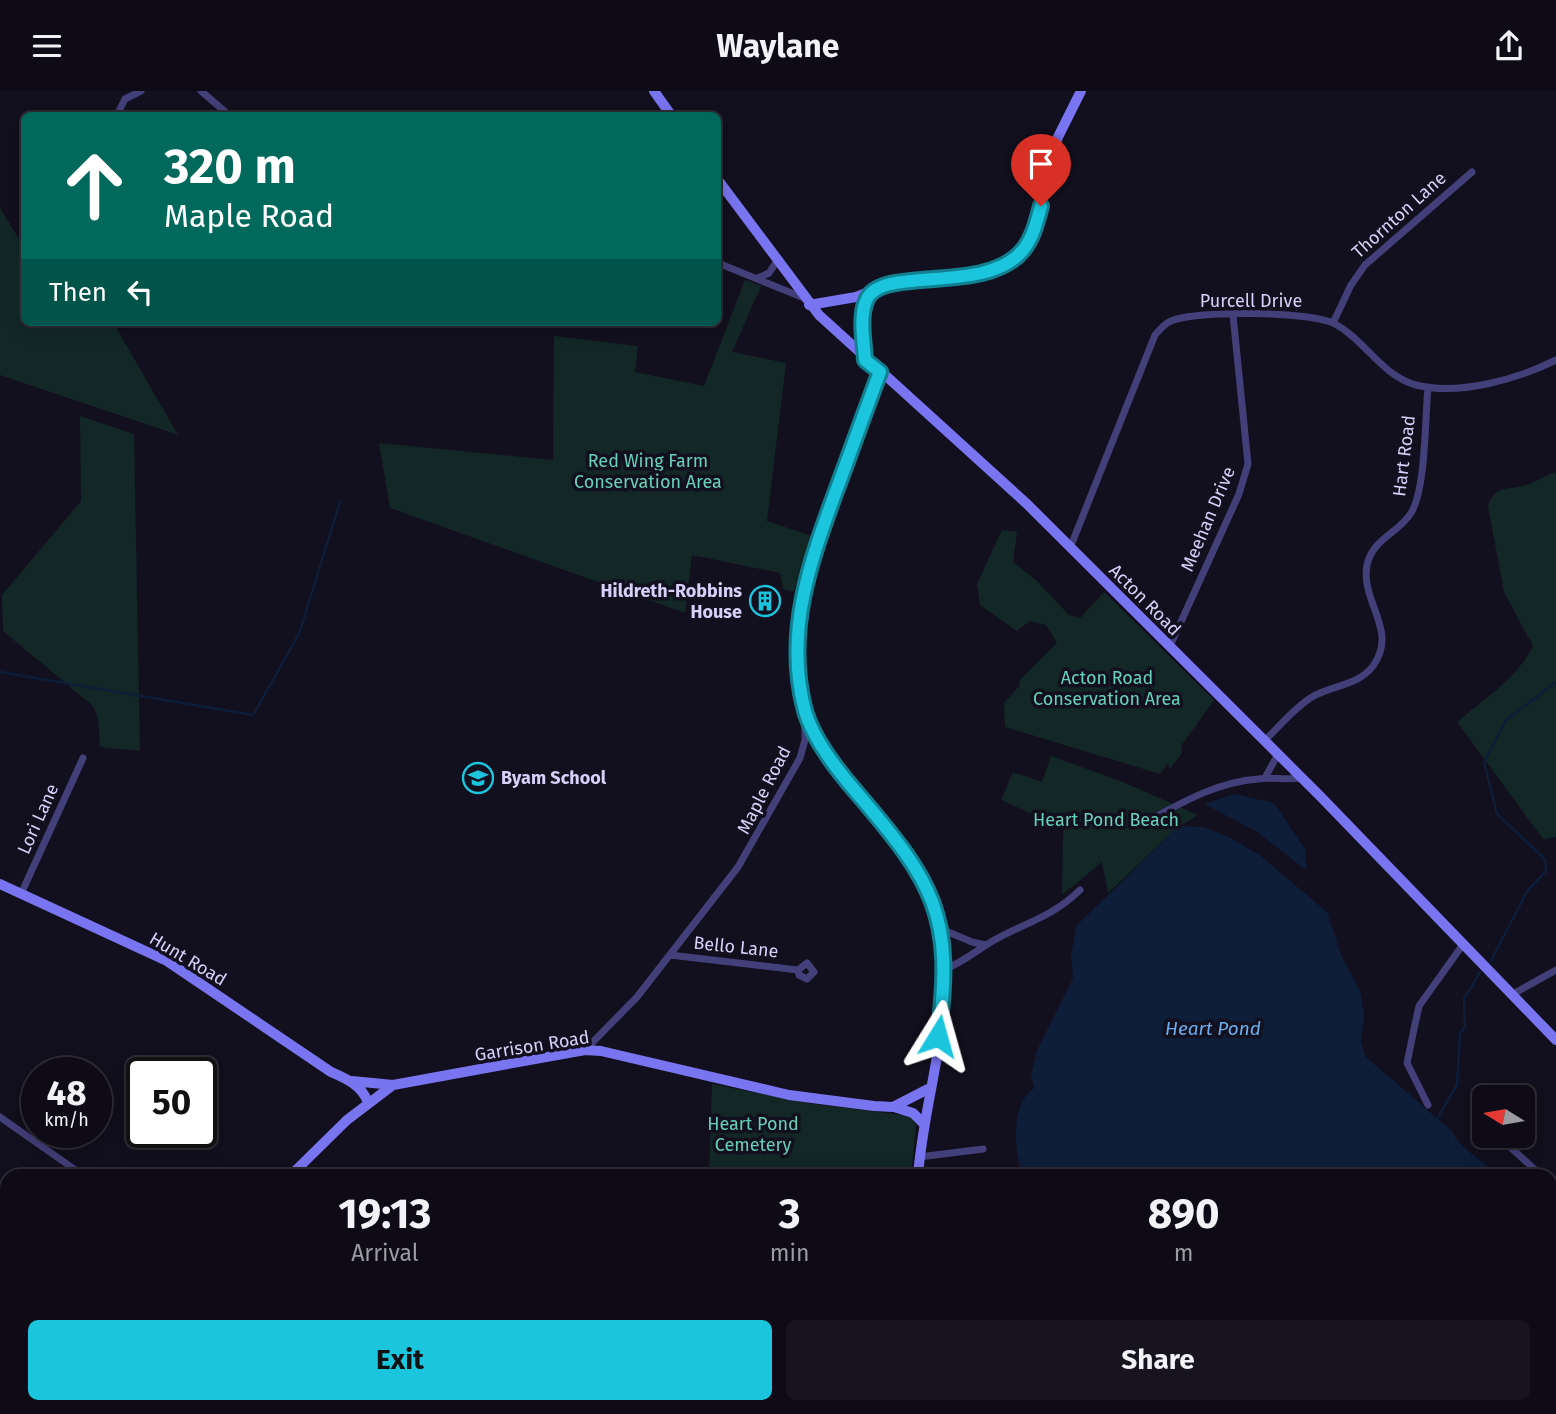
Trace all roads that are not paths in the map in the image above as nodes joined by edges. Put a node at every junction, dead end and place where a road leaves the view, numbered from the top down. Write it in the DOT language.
graph roads {
  1 [pos="141,91"];
  2 [pos="201,91"];
  3 [pos="653,91"];
  4 [pos="1081,91"];
  5 [pos="118,112"];
  6 [pos="226,112"];
  7 [pos="669,112"];
  8 [pos="1472,172"];
  9 [pos="721,184"];
  10 [pos="777,261"];
  11 [pos="721,264"];
  12 [pos="758,278"];
  13 [pos="872,291"];
  14 [pos="806,301"];
  15 [pos="1233,315"];
  16 [pos="1333,323"];
  17 [pos="865,360"];
  18 [pos="1556,361"];
  19 [pos="880,372"];
  20 [pos="1428,387"];
  21 [pos="1070,548"];
  22 [pos="1170,646"];
  23 [pos="804,710"];
  24 [pos="1265,740"];
  25 [pos="1278,754"];
  26 [pos="83,758"];
  27 [pos="1265,778"];
  28 [pos="1301,778"];
  29 [pos="1155,817"];
  30 [pos="0,884"];
  31 [pos="1080,890"];
  32 [pos="21,894"];
  33 [pos="941,929"];
  34 [pos="1464,943"];
  35 [pos="986,945"];
  36 [pos="670,955"];
  37 [pos="798,970"];
  38 [pos="944,970"];
  39 [pos="1556,970"];
  40 [pos="1513,994"];
  41 [pos="1556,1040"];
  42 [pos="585,1050"];
  43 [pos="349,1080"];
  44 [pos="393,1085"];
  45 [pos="928,1089"];
  46 [pos="368,1102"];
  47 [pos="1428,1105"];
  48 [pos="893,1107"];
  49 [pos="0,1117"];
  50 [pos="923,1123"];
  51 [pos="1511,1148"];
  52 [pos="983,1149"];
  53 [pos="919,1157"];
  54 [pos="74,1169"];
  55 [pos="296,1169"];
  56 [pos="918,1169"];
  57 [pos="1534,1169"];
  1 -- 5 [label="street"];
  2 -- 6 [label="street"];
  3 -- 7 [label="main road"];
  4 -- 13 [label="main road"];
  8 -- 16 [label="street, Thornton Lane"];
  9 -- 10 [label="main road, Acton Road"];
  10 -- 12 [label="street"];
  10 -- 14 [label="main road, Acton Road"];
  11 -- 12 [label="street"];
  12 -- 14 [label="street"];
  13 -- 14 [label="main road"];
  13 -- 17 [label="main road"];
  14 -- 17 [label="main road, Acton Road"];
  15 -- 16 [label="street, Purcell Drive"];
  15 -- 21 [label="street, Purcell Drive"];
  15 -- 22 [label="street, Meehan Drive"];
  16 -- 20 [label="street, Purcell Drive"];
  17 -- 19 [label="main road, Acton Road"];
  18 -- 20 [label="street, Purcell Drive"];
  19 -- 21 [label="main road, Acton Road"];
  19 -- 23 [label="main road, Maple Road"];
  20 -- 24 [label="street, Hart Road"];
  21 -- 22 [label="main road, Acton Road"];
  22 -- 24 [label="main road, Acton Road"];
  23 -- 33 [label="main road"];
  23 -- 36 [label="street, Maple Road"];
  24 -- 25 [label="main road, Acton Road"];
  25 -- 27 [label="street"];
  25 -- 28 [label="main road, Acton Road"];
  26 -- 32 [label="street, Lori Lane"];
  27 -- 28 [label="street"];
  27 -- 29 [label="street"];
  28 -- 34 [label="main road, Acton Road"];
  30 -- 32 [label="main road, Hunt Road"];
  31 -- 35 [label="street"];
  32 -- 43 [label="main road, Hunt Road"];
  33 -- 35 [label="street"];
  33 -- 38 [label="main road"];
  34 -- 40 [label="main road, Acton Road"];
  34 -- 47 [label="street"];
  35 -- 38 [label="street"];
  36 -- 37 [label="street, Bello Lane"];
  36 -- 42 [label="street, Maple Road"];
  38 -- 45 [label="main road"];
  39 -- 40 [label="street"];
  40 -- 41 [label="main road, Acton Road"];
  42 -- 44 [label="main road, Garrison Road"];
  42 -- 48 [label="main road, Garrison Road"];
  43 -- 44 [label="main road, Hunt Road"];
  43 -- 46 [label="main road, Hunt Road"];
  44 -- 46 [label="main road, Garrison Road"];
  45 -- 48 [label="main road"];
  45 -- 50 [label="main road"];
  46 -- 55 [label="main road, Garrison Road"];
  48 -- 50 [label="main road, Garrison Road"];
  49 -- 54 [label="street"];
  50 -- 53 [label="main road"];
  51 -- 57 [label="street"];
  52 -- 53 [label="street"];
  53 -- 56 [label="main road"];
}
